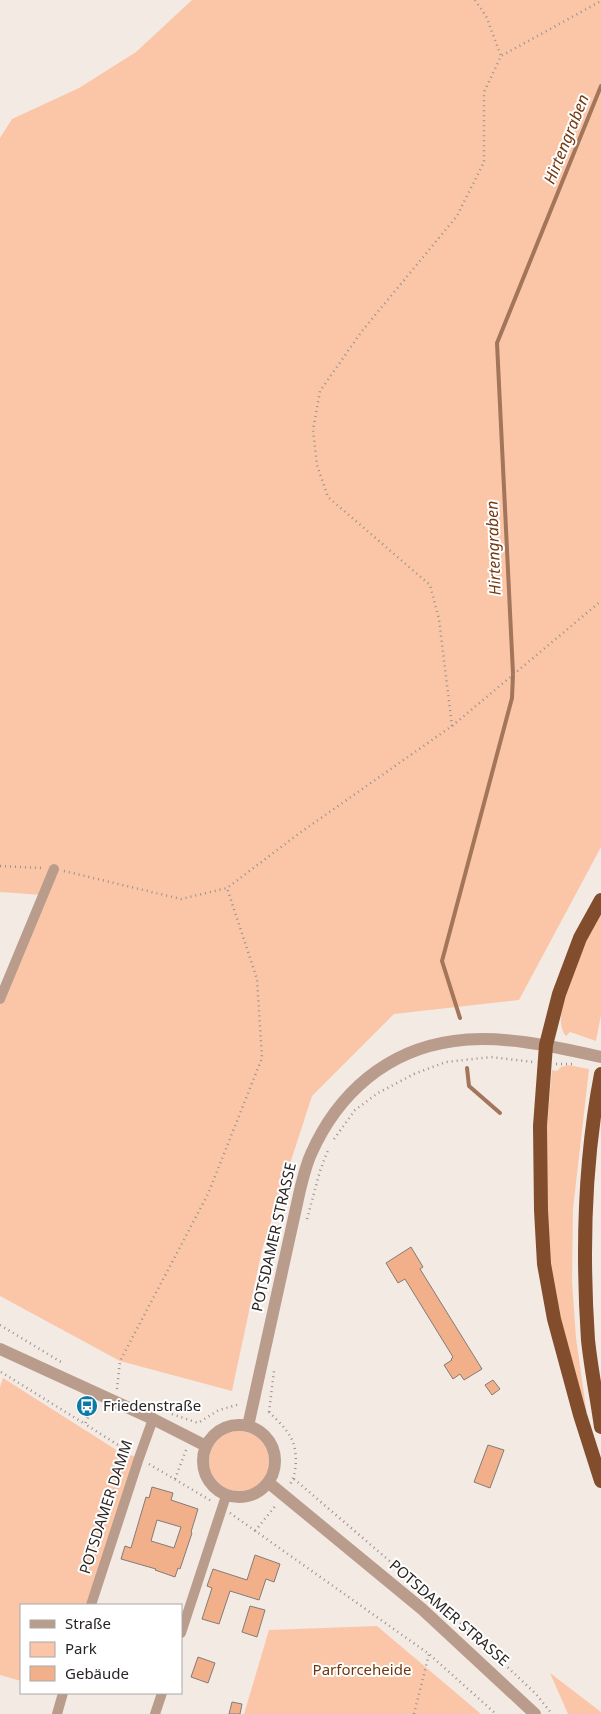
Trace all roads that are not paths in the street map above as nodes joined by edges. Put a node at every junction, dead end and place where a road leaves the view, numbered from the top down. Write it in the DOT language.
graph roads {
  1 [pos="54,869"];
  2 [pos="601,900"];
  3 [pos="3,985"];
  4 [pos="0,999"];
  5 [pos="546,1045"];
  6 [pos="601,1057"];
  7 [pos="601,1074"];
  8 [pos="0,1349"];
  9 [pos="153,1419"];
  10 [pos="248,1426"];
  11 [pos="601,1427"];
  12 [pos="206,1446"];
  13 [pos="601,1481"];
  14 [pos="269,1483"];
  15 [pos="224,1502"];
  16 [pos="92,1604"];
  17 [pos="182,1630"];
  18 [pos="63,1694"];
  19 [pos="162,1694"];
  20 [pos="57,1714"];
  21 [pos="155,1714"];
  22 [pos="535,1714"];
  1 -- 3 [label="street"];
  2 -- 5 [label="highway"];
  3 -- 4 [label="street"];
  5 -- 6 [label="street, POTSDAMER STRASSE"];
  5 -- 10 [label="street, POTSDAMER STRASSE"];
  5 -- 13 [label="highway"];
  7 -- 11 [label="highway"];
  8 -- 9 [label="street"];
  9 -- 12 [label="street"];
  9 -- 16 [label="street, POTSDAMER DAMM"];
  10 -- 12 [label="street"];
  10 -- 14 [label="street"];
  12 -- 15 [label="street"];
  14 -- 15 [label="street"];
  14 -- 22 [label="street, POTSDAMER STRASSE"];
  15 -- 17 [label="street"];
  18 -- 20 [label="street"];
  19 -- 21 [label="street"];
}
